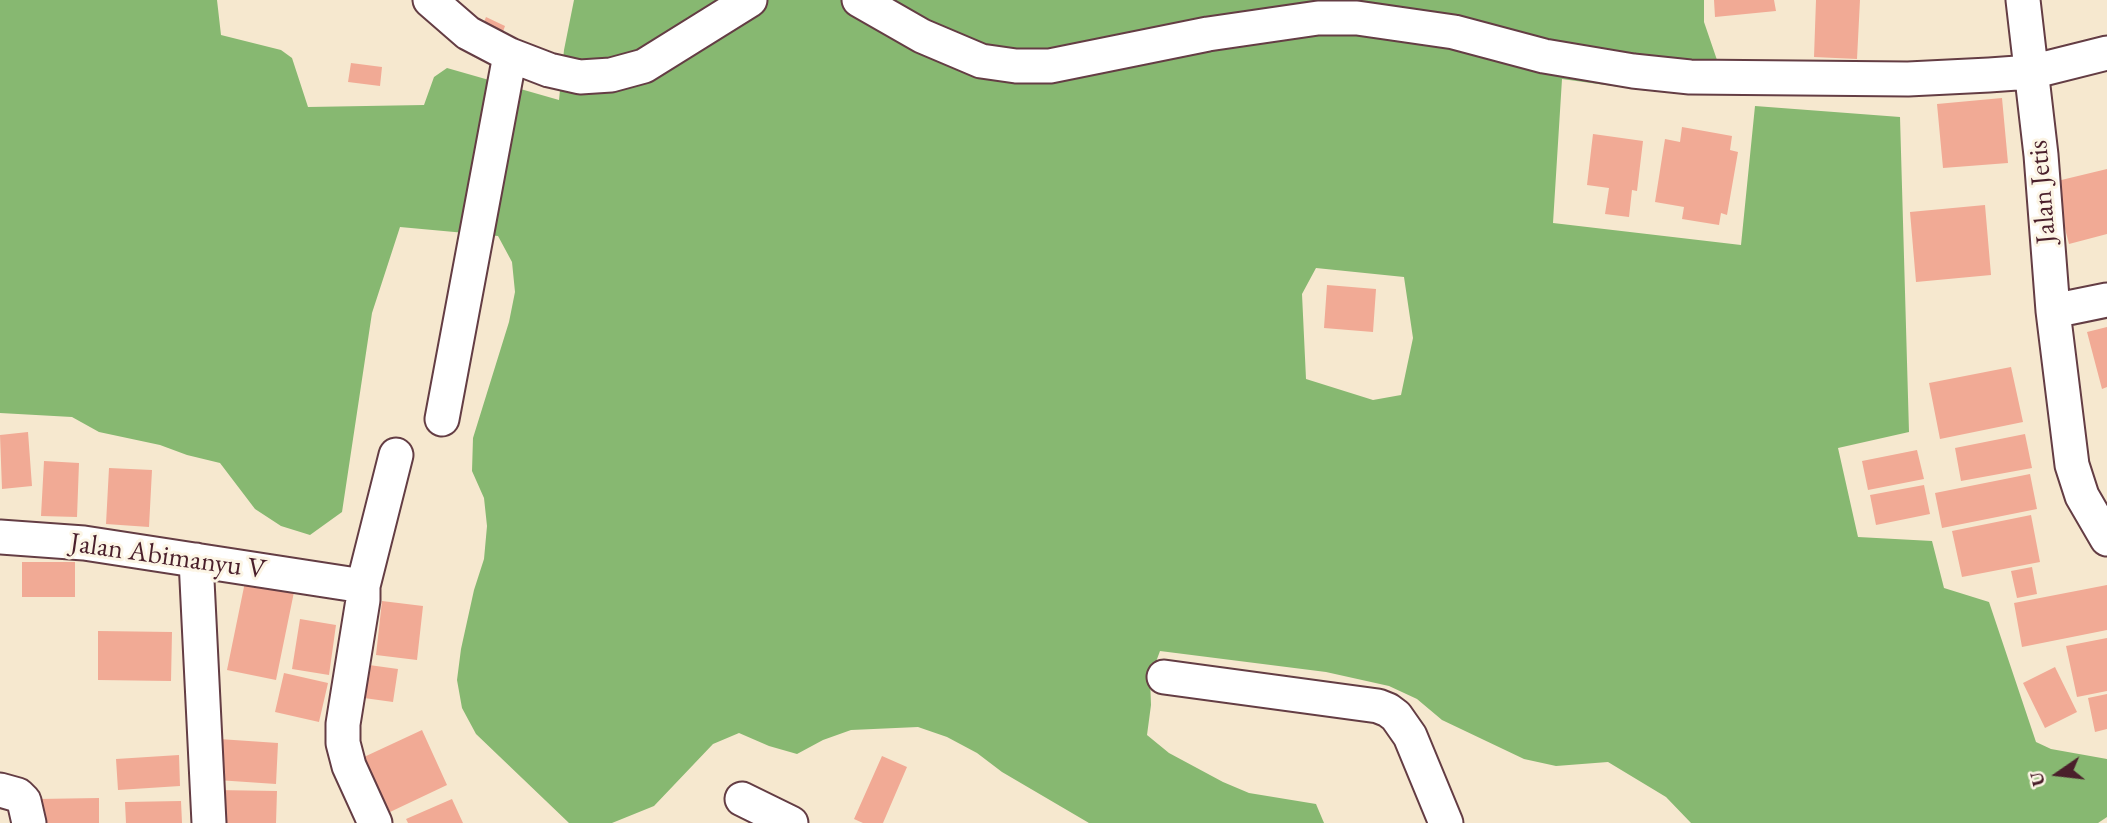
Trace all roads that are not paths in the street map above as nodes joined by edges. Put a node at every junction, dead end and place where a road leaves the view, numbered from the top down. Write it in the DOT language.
graph roads {
  1 [pos="430,0"];
  2 [pos="750,0"];
  3 [pos="859,0"];
  4 [pos="2022,0"];
  5 [pos="2107,53"];
  6 [pos="510,55"];
  7 [pos="2031,72"];
  8 [pos="2107,300"];
  9 [pos="2053,312"];
  10 [pos="442,419"];
  11 [pos="396,455"];
  12 [pos="0,537"];
  13 [pos="2107,540"];
  14 [pos="196,560"];
  15 [pos="349,584"];
  16 [pos="1164,677"];
  17 [pos="0,790"];
  18 [pos="742,799"];
  19 [pos="29,823"];
  20 [pos="209,823"];
  21 [pos="375,823"];
  22 [pos="791,823"];
  23 [pos="1446,823"];
  1 -- 6 [label="street"];
  2 -- 6 [label="street"];
  3 -- 7 [label="street"];
  4 -- 7 [label="street, Jalan Jetis"];
  5 -- 7 [label="street"];
  6 -- 10 [label="street"];
  7 -- 9 [label="street, Jalan Jetis"];
  8 -- 9 [label="street"];
  9 -- 13 [label="street, Jalan Jetis"];
  11 -- 15 [label="street"];
  12 -- 14 [label="street, Jalan Abimanyu V"];
  14 -- 15 [label="street, Jalan Abimanyu V"];
  14 -- 20 [label="street"];
  15 -- 21 [label="street"];
  16 -- 23 [label="street"];
  17 -- 19 [label="street"];
  18 -- 22 [label="street"];
}
